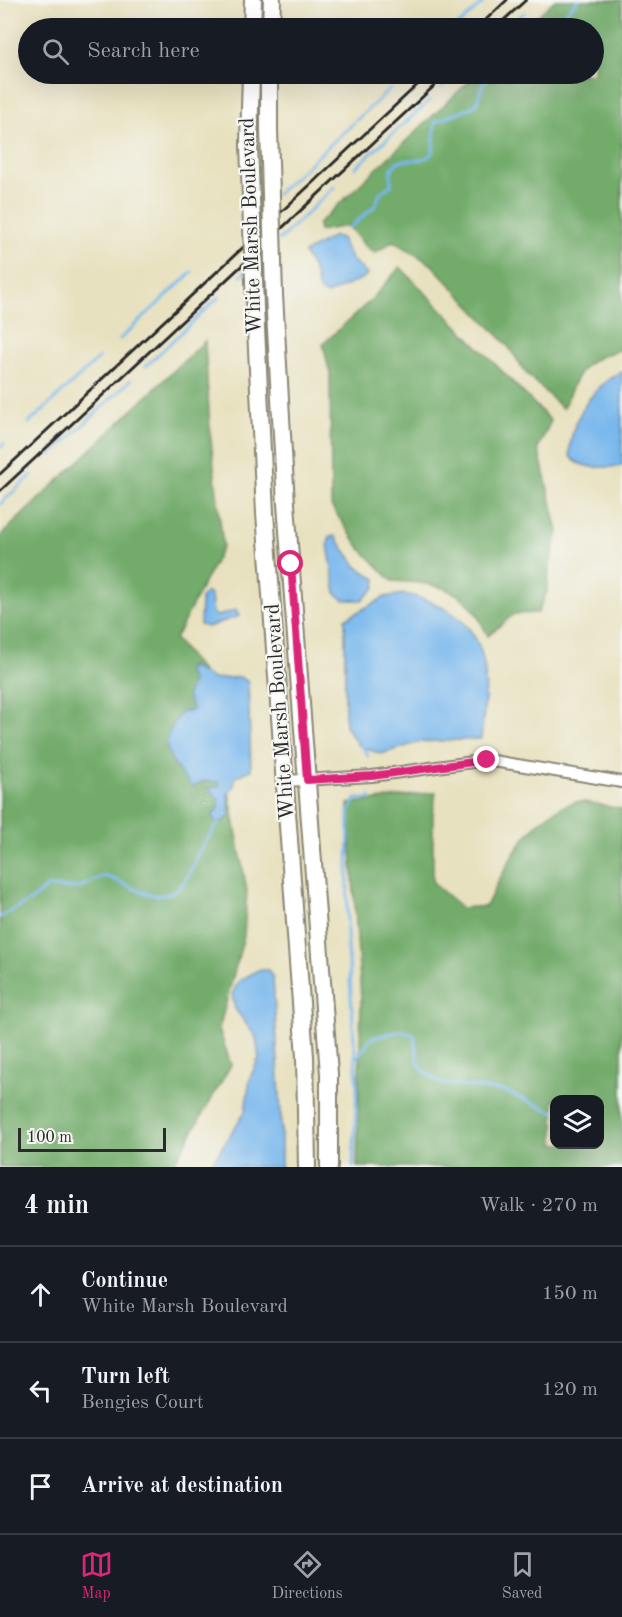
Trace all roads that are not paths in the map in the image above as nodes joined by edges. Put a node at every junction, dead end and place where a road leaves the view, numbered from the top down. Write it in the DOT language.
graph roads {
  1 [pos="253,0"];
  2 [pos="272,0"];
  3 [pos="252,18"];
  4 [pos="271,18"];
  5 [pos="251,84"];
  6 [pos="269,84"];
  7 [pos="307,780"];
  8 [pos="285,781"];
  9 [pos="622,782"];
  10 [pos="307,1167"];
  11 [pos="329,1167"];
  1 -- 3 [label="main road"];
  2 -- 4 [label="main road"];
  5 -- 8 [label="main road, White Marsh Boulevard, bridge"];
  6 -- 7 [label="main road, White Marsh Boulevard, bridge"];
  7 -- 8 [label="street"];
  7 -- 9 [label="street"];
  7 -- 11 [label="main road, White Marsh Boulevard"];
  8 -- 10 [label="main road, White Marsh Boulevard"];
}
